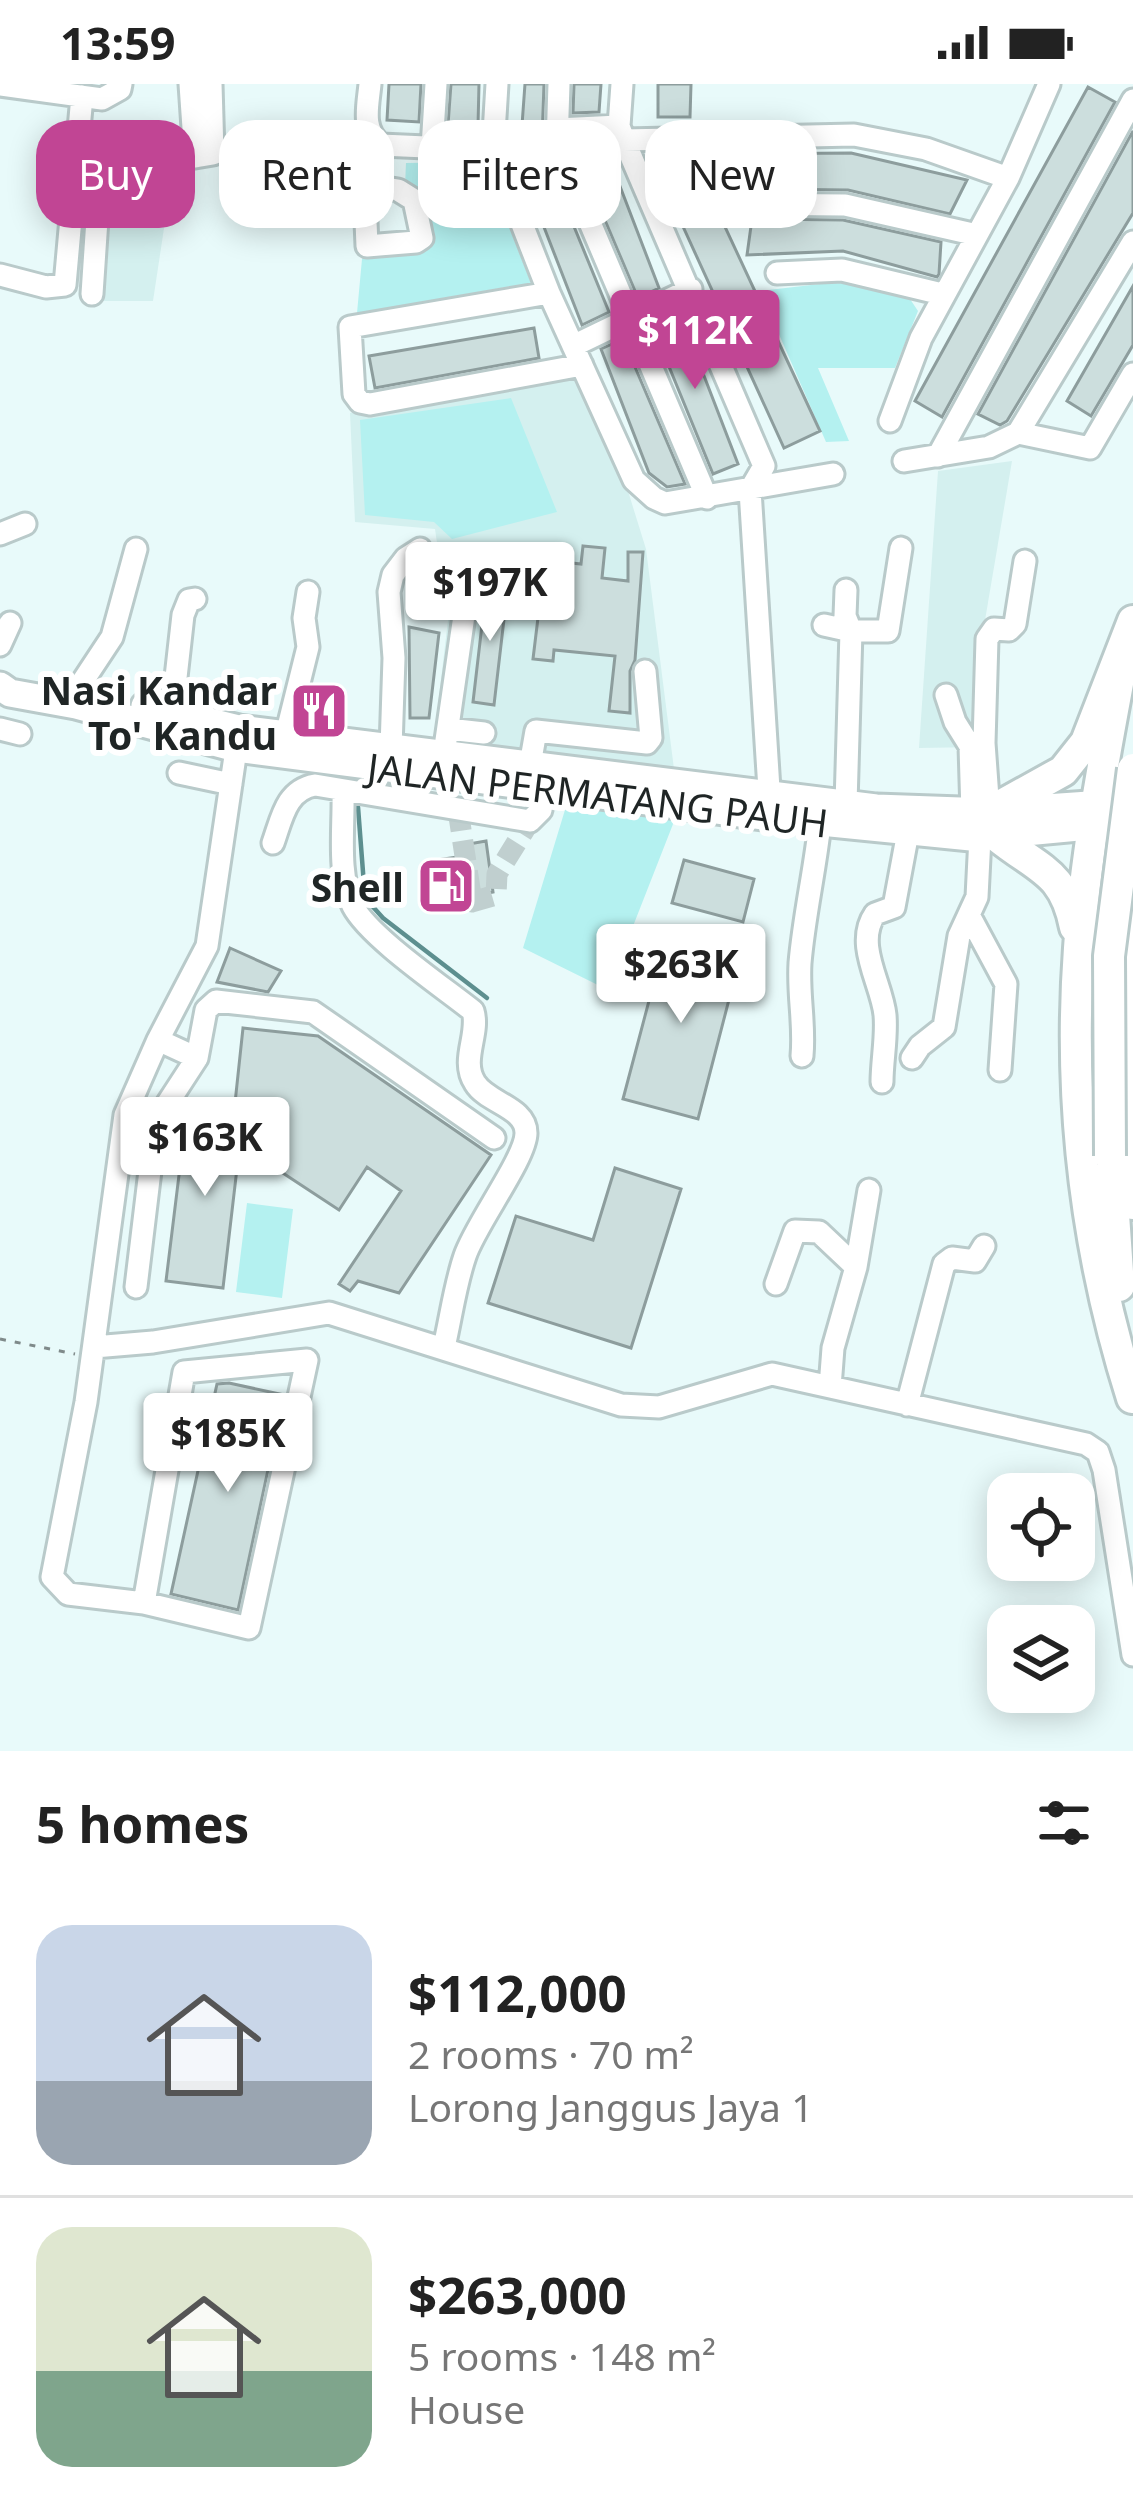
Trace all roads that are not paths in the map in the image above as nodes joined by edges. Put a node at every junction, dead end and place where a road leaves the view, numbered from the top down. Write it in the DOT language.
graph roads {
  1 [pos="121,84"];
  2 [pos="190,84"];
  3 [pos="211,84"];
  4 [pos="370,84"];
  5 [pos="436,84"];
  6 [pos="497,84"];
  7 [pos="559,84"];
  8 [pos="622,84"];
  9 [pos="1049,84"];
  10 [pos="0,85"];
  11 [pos="82,96"];
  12 [pos="1133,100"];
  13 [pos="434,120"];
  14 [pos="495,120"];
  15 [pos="557,120"];
  16 [pos="621,133"];
  17 [pos="645,134"];
  18 [pos="817,135"];
  19 [pos="401,147"];
  20 [pos="418,148"];
  21 [pos="196,157"];
  22 [pos="1008,178"];
  23 [pos="398,190"];
  24 [pos="817,205"];
  25 [pos="524,228"];
  26 [pos="593,228"];
  27 [pos="977,236"];
  28 [pos="1133,242"];
  29 [pos="777,273"];
  30 [pos="0,275"];
  31 [pos="691,290"];
  32 [pos="549,293"];
  33 [pos="92,294"];
  34 [pos="942,294"];
  35 [pos="632,317"];
  36 [pos="577,355"];
  37 [pos="1133,374"];
  38 [pos="890,422"];
  39 [pos="1018,433"];
  40 [pos="938,456"];
  41 [pos="904,461"];
  42 [pos="833,475"];
  43 [pos="750,490"];
  44 [pos="707,498"];
  45 [pos="25,524"];
  46 [pos="0,534"];
  47 [pos="901,548"];
  48 [pos="136,549"];
  49 [pos="420,549"];
  50 [pos="1025,561"];
  51 [pos="469,581"];
  52 [pos="846,590"];
  53 [pos="308,592"];
  54 [pos="195,599"];
  55 [pos="1133,621"];
  56 [pos="10,622"];
  57 [pos="824,625"];
  58 [pos="851,631"];
  59 [pos="0,645"];
  60 [pos="1124,651"];
  61 [pos="645,671"];
  62 [pos="0,683"];
  63 [pos="79,687"];
  64 [pos="946,695"];
  65 [pos="172,713"];
  66 [pos="484,733"];
  67 [pos="286,735"];
  68 [pos="238,739"];
  69 [pos="446,741"];
  70 [pos="386,758"];
  71 [pos="1133,769"];
  72 [pos="179,772"];
  73 [pos="540,773"];
  74 [pos="231,784"];
  75 [pos="343,793"];
  76 [pos="379,798"];
  77 [pos="1133,801"];
  78 [pos="846,804"];
  79 [pos="771,806"];
  80 [pos="1095,816"];
  81 [pos="1133,822"];
  82 [pos="820,823"];
  83 [pos="985,825"];
  84 [pos="908,832"];
  85 [pos="273,843"];
  86 [pos="1133,910"];
  87 [pos="970,916"];
  88 [pos="1079,945"];
  89 [pos="158,1040"];
  90 [pos="802,1056"];
  91 [pos="197,1058"];
  92 [pos="912,1058"];
  93 [pos="1000,1070"];
  94 [pos="882,1082"];
  95 [pos="494,1138"];
  96 [pos="1119,1156"];
  97 [pos="869,1190"];
  98 [pos="1133,1204"];
  99 [pos="984,1246"];
  100 [pos="856,1267"];
  101 [pos="776,1284"];
  102 [pos="136,1288"];
  103 [pos="94,1347"];
  104 [pos="444,1347"];
  105 [pos="830,1387"];
  106 [pos="1132,1401"];
  107 [pos="907,1405"];
  108 [pos="144,1603"];
  109 [pos="1133,1655"];
  1 -- 11 [label="street"];
  2 -- 21 [label="street"];
  3 -- 21 [label="street"];
  4 -- 19 [label="street"];
  5 -- 13 [label="street"];
  6 -- 14 [label="street"];
  7 -- 15 [label="street"];
  8 -- 16 [label="street"];
  9 -- 22 [label="street"];
  10 -- 11 [label="street"];
  11 -- 30 [label="street"];
  12 -- 40 [label="street"];
  16 -- 17 [label="street"];
  16 -- 31 [label="street"];
  18 -- 22 [label="street"];
  19 -- 20 [label="street"];
  19 -- 23 [label="street"];
  21 -- 33 [label="street"];
  22 -- 27 [label="street"];
  24 -- 27 [label="street"];
  25 -- 32 [label="street"];
  26 -- 35 [label="street"];
  27 -- 34 [label="street"];
  28 -- 39 [label="street"];
  29 -- 34 [label="street"];
  31 -- 35 [label="street"];
  31 -- 43 [label="street"];
  32 -- 36 [label="street"];
  32 -- 36 [label="street"];
  34 -- 38 [label="street"];
  35 -- 36 [label="street"];
  35 -- 44 [label="street"];
  36 -- 44 [label="street"];
  37 -- 39 [label="street"];
  39 -- 40 [label="street"];
  40 -- 41 [label="street"];
  42 -- 43 [label="street"];
  43 -- 44 [label="street"];
  43 -- 79 [label="street"];
  45 -- 46 [label="street"];
  47 -- 58 [label="street"];
  48 -- 63 [label="street"];
  49 -- 70 [label="street"];
  50 -- 83 [label="street"];
  51 -- 69 [label="street"];
  52 -- 58 [label="street"];
  53 -- 67 [label="street"];
  54 -- 65 [label="street"];
  55 -- 60 [label="highway"];
  56 -- 59 [label="street"];
  57 -- 58 [label="street"];
  58 -- 78 [label="street"];
  60 -- 80 [label="highway"];
  60 -- 83 [label="highway"];
  61 -- 73 [label="street"];
  62 -- 63 [label="main road, JALAN PERMATANG PAUH"];
  62 -- 68 [label="main road, JALAN PERMATANG PAUH"];
  63 -- 65 [label="main road, JALAN PERMATANG PAUH"];
  64 -- 83 [label="street"];
  65 -- 68 [label="main road, JALAN PERMATANG PAUH"];
  66 -- 69 [label="street"];
  67 -- 68 [label="main road, JALAN PERMATANG PAUH"];
  67 -- 70 [label="main road, JALAN PERMATANG PAUH"];
  68 -- 70 [label="main road, JALAN PERMATANG PAUH"];
  68 -- 74 [label="street"];
  69 -- 70 [label="main road, JALAN PERMATANG PAUH"];
  69 -- 73 [label="main road, JALAN PERMATANG PAUH"];
  70 -- 73 [label="main road, JALAN PERMATANG PAUH"];
  70 -- 76 [label="street"];
  71 -- 96 [label="highway, bridge"];
  72 -- 74 [label="street"];
  73 -- 76 [label="street"];
  73 -- 79 [label="main road, JALAN PERMATANG PAUH"];
  74 -- 89 [label="street"];
  75 -- 76 [label="street"];
  75 -- 85 [label="street"];
  75 -- 104 [label="street"];
  77 -- 80 [label="main road, JALAN PERMATANG PAUH"];
  78 -- 79 [label="main road, JALAN PERMATANG PAUH"];
  78 -- 83 [label="main road, JALAN PERMATANG PAUH"];
  79 -- 82 [label="main road, JALAN PERMATANG PAUH"];
  80 -- 81 [label="main road, JALAN PERMATANG PAUH"];
  80 -- 83 [label="main road, JALAN PERMATANG PAUH"];
  80 -- 88 [label="highway"];
  82 -- 84 [label="main road, JALAN PERMATANG PAUH"];
  82 -- 90 [label="street"];
  83 -- 84 [label="main road, JALAN PERMATANG PAUH"];
  83 -- 87 [label="street"];
  83 -- 88 [label="highway"];
  84 -- 94 [label="street"];
  86 -- 96 [label="highway"];
  87 -- 92 [label="street"];
  87 -- 93 [label="street"];
  88 -- 106 [label="highway"];
  89 -- 91 [label="street"];
  89 -- 103 [label="street"];
  91 -- 95 [label="street"];
  91 -- 102 [label="street"];
  96 -- 98 [label="highway"];
  96 -- 106 [label="highway"];
  97 -- 100 [label="street"];
  99 -- 107 [label="street"];
  100 -- 101 [label="street"];
  100 -- 105 [label="street"];
  103 -- 104 [label="street"];
  103 -- 108 [label="street"];
  104 -- 105 [label="street"];
  105 -- 107 [label="street"];
  107 -- 109 [label="street"];
  108 -- 108 [label="street"];
}
